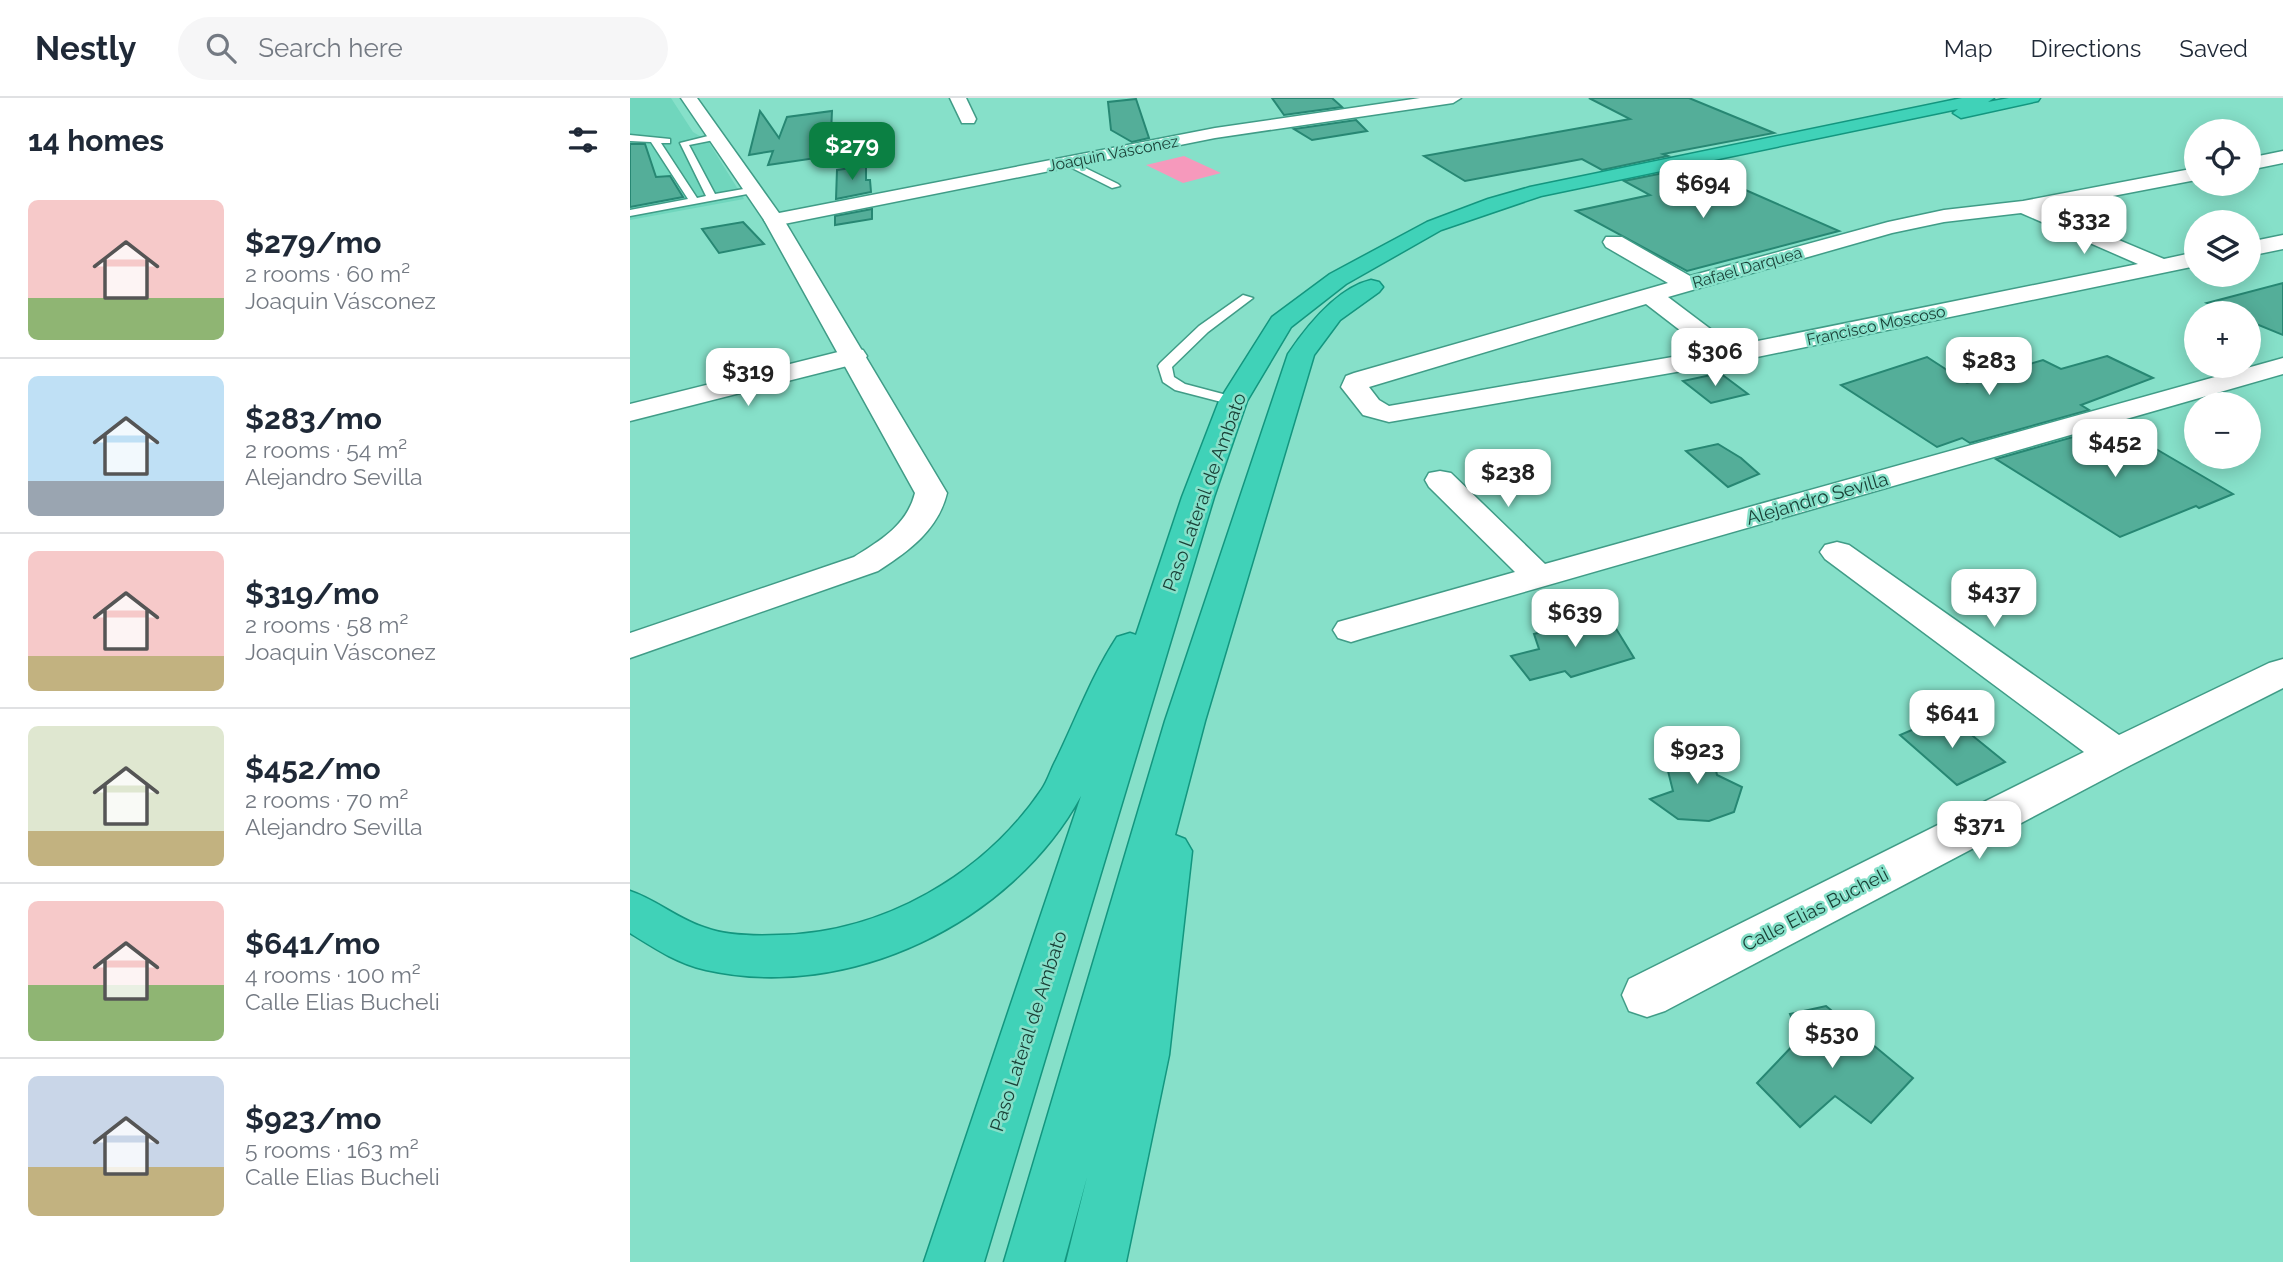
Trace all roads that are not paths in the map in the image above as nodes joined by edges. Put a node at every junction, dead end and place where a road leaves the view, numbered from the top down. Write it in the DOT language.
graph roads {
  1 [pos="690,98"];
  2 [pos="958,98"];
  3 [pos="1453,98"];
  4 [pos="1986,98"];
  5 [pos="2032,98"];
  6 [pos="968,119"];
  7 [pos="1900,121"];
  8 [pos="716,136"];
  9 [pos="630,138"];
  10 [pos="655,141"];
  11 [pos="687,141"];
  12 [pos="2283,157"];
  13 [pos="1067,162"];
  14 [pos="2261,162"];
  15 [pos="2184,176"];
  16 [pos="1115,186"];
  17 [pos="755,190"];
  18 [pos="712,198"];
  19 [pos="694,201"];
  20 [pos="2023,207"];
  21 [pos="630,213"];
  22 [pos="774,220"];
  23 [pos="1614,242"];
  24 [pos="2283,242"];
  25 [pos="2261,247"];
  26 [pos="2184,261"];
  27 [pos="2161,266"];
  28 [pos="1687,284"];
  29 [pos="1650,295"];
  30 [pos="1247,298"];
  31 [pos="1728,355"];
  32 [pos="854,356"];
  33 [pos="2283,366"];
  34 [pos="1233,401"];
  35 [pos="630,413"];
  36 [pos="1389,414"];
  37 [pos="1440,481"];
  38 [pos="1198,497"];
  39 [pos="1837,552"];
  40 [pos="1539,577"];
  41 [pos="1350,630"];
  42 [pos="630,646"];
  43 [pos="2283,672"];
  44 [pos="1185,721"];
  45 [pos="2116,754"];
  46 [pos="630,909"];
  47 [pos="1647,995"];
  48 [pos="954,1262"];
  49 [pos="1034,1262"];
  50 [pos="1096,1262"];
  1 -- 8 [label="street"];
  2 -- 6 [label="street"];
  3 -- 13 [label="street, Joaquin Vásconez"];
  4 -- 7 [label="highway, Paso Lateral de Ambato"];
  5 -- 7 [label="highway, Paso Lateral de Ambato"];
  7 -- 34 [label="highway, Paso Lateral de Ambato"];
  7 -- 44 [label="highway, Paso Lateral de Ambato"];
  8 -- 11 [label="lane"];
  8 -- 17 [label="street"];
  9 -- 10 [label="lane"];
  10 -- 11 [label="lane"];
  10 -- 19 [label="lane"];
  11 -- 18 [label="lane"];
  12 -- 14 [label="street"];
  13 -- 16 [label="lane"];
  13 -- 22 [label="street, Joaquin Vásconez"];
  15 -- 20 [label="street, Rafael Darquea"];
  17 -- 18 [label="lane"];
  17 -- 22 [label="street"];
  18 -- 19 [label="lane"];
  19 -- 21 [label="lane"];
  20 -- 27 [label="street"];
  20 -- 28 [label="street, Rafael Darquea"];
  22 -- 32 [label="street"];
  23 -- 28 [label="street"];
  24 -- 25 [label="street"];
  26 -- 27 [label="street, Francisco Moscoso"];
  27 -- 31 [label="street, Francisco Moscoso"];
  28 -- 29 [label="street, Rafael Darquea"];
  29 -- 31 [label="street"];
  29 -- 36 [label="street, Rafael Darquea"];
  30 -- 34 [label="lane"];
  31 -- 36 [label="street, Francisco Moscoso"];
  32 -- 35 [label="street"];
  32 -- 42 [label="street"];
  33 -- 40 [label="street, Alejandro Sevilla"];
  34 -- 38 [label="highway, Paso Lateral de Ambato"];
  37 -- 40 [label="street"];
  38 -- 46 [label="highway"];
  38 -- 48 [label="highway, Paso Lateral de Ambato"];
  39 -- 45 [label="street"];
  40 -- 41 [label="street, Alejandro Sevilla"];
  43 -- 45 [label="street, Calle Elias Bucheli"];
  44 -- 49 [label="highway, Paso Lateral de Ambato"];
  44 -- 50 [label="highway"];
  45 -- 47 [label="street, Calle Elias Bucheli"];
}
